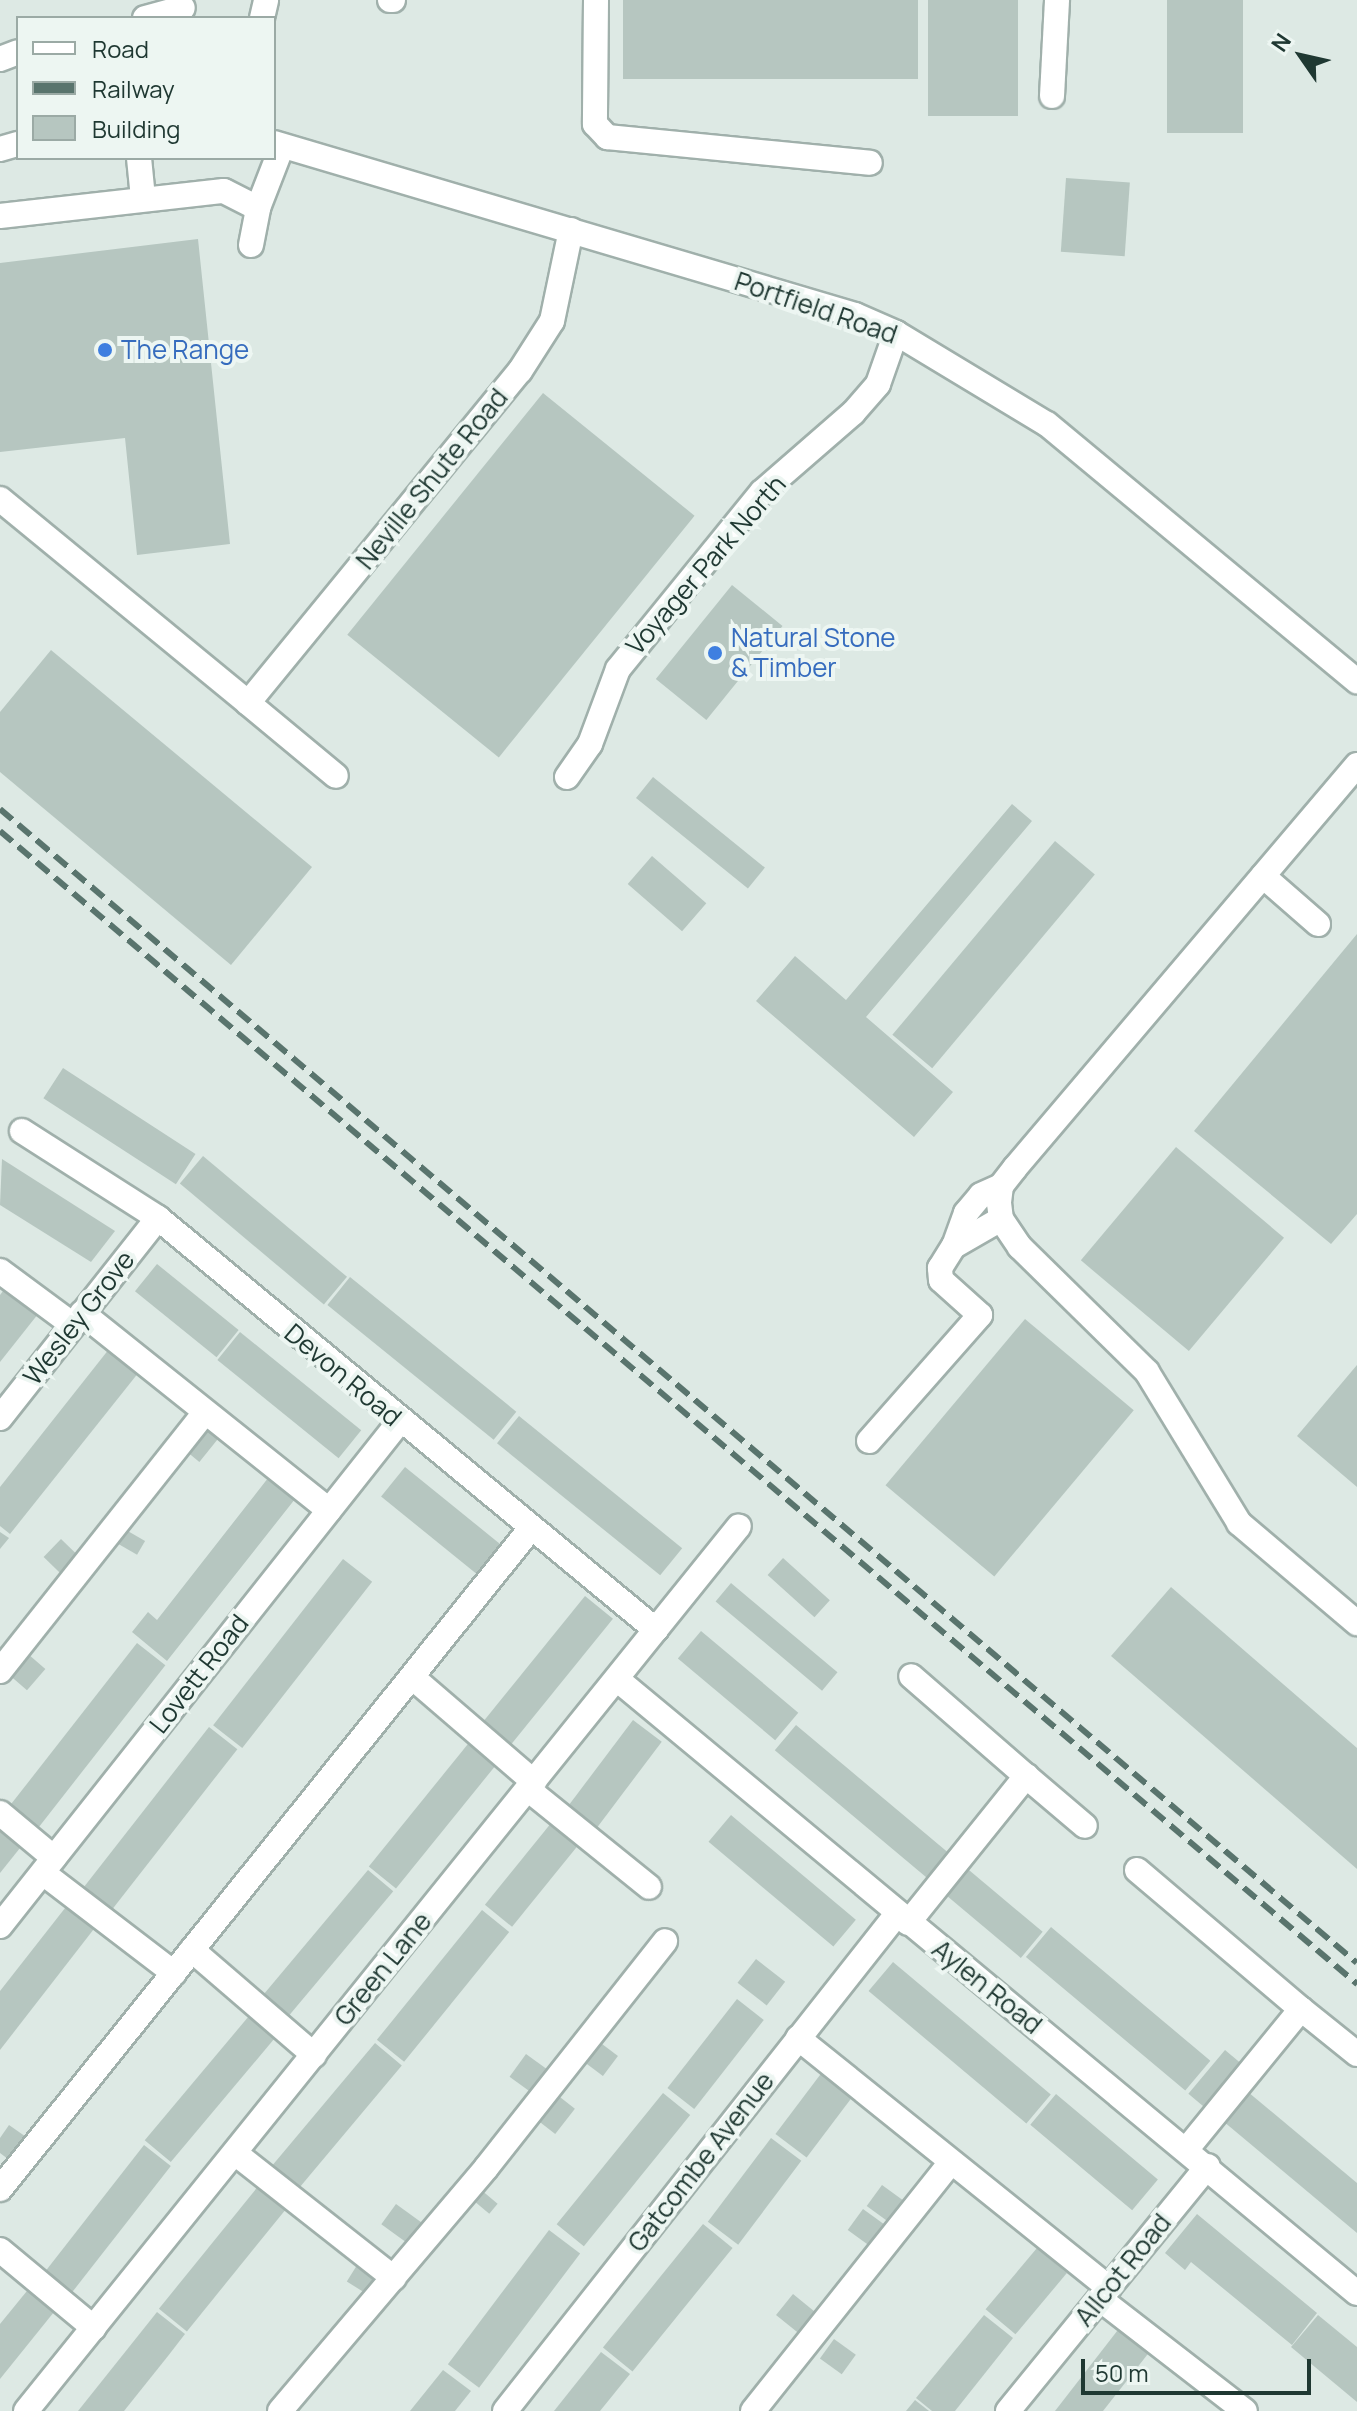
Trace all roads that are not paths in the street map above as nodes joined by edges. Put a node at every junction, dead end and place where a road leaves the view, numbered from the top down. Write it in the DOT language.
graph roads {
  1 [pos="596,0"];
  2 [pos="1057,0"];
  3 [pos="184,9"];
  4 [pos="154,16"];
  5 [pos="1052,96"];
  6 [pos="278,145"];
  7 [pos="139,160"];
  8 [pos="273,160"];
  9 [pos="870,163"];
  10 [pos="143,198"];
  11 [pos="258,208"];
  12 [pos="0,216"];
  13 [pos="571,230"];
  14 [pos="251,245"];
  15 [pos="896,333"];
  16 [pos="0,499"];
  17 [pos="1357,681"];
  18 [pos="248,703"];
  19 [pos="1357,765"];
  20 [pos="336,776"];
  21 [pos="567,777"];
  22 [pos="1263,876"];
  23 [pos="1318,924"];
  24 [pos="22,1131"];
  25 [pos="1001,1186"];
  26 [pos="158,1218"];
  27 [pos="1001,1219"];
  28 [pos="954,1246"];
  29 [pos="0,1271"];
  30 [pos="77,1319"];
  31 [pos="205,1412"];
  32 [pos="0,1418"];
  33 [pos="399,1422"];
  34 [pos="869,1441"];
  35 [pos="329,1510"];
  36 [pos="739,1526"];
  37 [pos="531,1528"];
  38 [pos="1357,1623"];
  39 [pos="656,1630"];
  40 [pos="0,1671"];
  41 [pos="911,1676"];
  42 [pos="412,1677"];
  43 [pos="618,1680"];
  44 [pos="1026,1776"];
  45 [pos="532,1786"];
  46 [pos="0,1813"];
  47 [pos="1085,1826"];
  48 [pos="48,1866"];
  49 [pos="1137,1870"];
  50 [pos="649,1887"];
  51 [pos="902,1918"];
  52 [pos="0,1926"];
  53 [pos="665,1941"];
  54 [pos="192,1950"];
  55 [pos="174,1973"];
  56 [pos="1301,2009"];
  57 [pos="798,2038"];
  58 [pos="1357,2054"];
  59 [pos="314,2055"];
  60 [pos="1187,2149"];
  61 [pos="235,2153"];
  62 [pos="951,2162"];
  63 [pos="1208,2166"];
  64 [pos="0,2189"];
  65 [pos="0,2250"];
  66 [pos="394,2278"];
  67 [pos="1355,2286"];
  68 [pos="1104,2294"];
  69 [pos="94,2328"];
  70 [pos="26,2411"];
  71 [pos="280,2411"];
  72 [pos="505,2411"];
  73 [pos="753,2411"];
  74 [pos="1008,2411"];
  75 [pos="1245,2411"];
  1 -- 9 [label="street"];
  2 -- 5 [label="street"];
  3 -- 4 [label="street"];
  6 -- 13 [label="street, Portfield Road"];
  7 -- 10 [label="street"];
  8 -- 11 [label="street"];
  10 -- 11 [label="street"];
  10 -- 12 [label="street"];
  11 -- 14 [label="street"];
  13 -- 15 [label="street, Portfield Road"];
  13 -- 18 [label="street, Neville Shute Road"];
  15 -- 17 [label="street, Portfield Road"];
  15 -- 21 [label="street, Voyager Park North"];
  16 -- 18 [label="street"];
  18 -- 20 [label="street"];
  19 -- 22 [label="street"];
  22 -- 23 [label="street"];
  22 -- 25 [label="street"];
  24 -- 26 [label="street, Devon Road"];
  25 -- 27 [label="street"];
  25 -- 28 [label="street"];
  26 -- 30 [label="street, Wesley Grove"];
  26 -- 33 [label="street, Devon Road"];
  27 -- 28 [label="street"];
  27 -- 38 [label="street"];
  28 -- 34 [label="street"];
  29 -- 30 [label="street"];
  30 -- 31 [label="street"];
  30 -- 32 [label="street, Wesley Grove"];
  31 -- 35 [label="street"];
  31 -- 40 [label="street"];
  33 -- 35 [label="street, Lovett Road"];
  33 -- 37 [label="street, Devon Road"];
  35 -- 48 [label="street, Lovett Road"];
  36 -- 39 [label="street, Green Lane"];
  37 -- 39 [label="street, Devon Road"];
  37 -- 42 [label="street"];
  39 -- 43 [label="street, Green Lane"];
  41 -- 44 [label="street"];
  42 -- 45 [label="street"];
  42 -- 54 [label="street"];
  43 -- 45 [label="street, Green Lane"];
  43 -- 51 [label="street, Aylen Road"];
  44 -- 47 [label="street"];
  44 -- 51 [label="street, Gatcombe Avenue"];
  45 -- 50 [label="street"];
  45 -- 59 [label="street, Green Lane"];
  46 -- 48 [label="street"];
  48 -- 52 [label="street, Lovett Road"];
  48 -- 55 [label="street"];
  49 -- 56 [label="street"];
  51 -- 57 [label="street, Gatcombe Avenue"];
  51 -- 60 [label="street, Aylen Road"];
  53 -- 66 [label="street"];
  54 -- 55 [label="street"];
  54 -- 59 [label="street"];
  55 -- 64 [label="street"];
  56 -- 58 [label="street"];
  56 -- 60 [label="street"];
  57 -- 62 [label="street"];
  57 -- 72 [label="street, Gatcombe Avenue"];
  59 -- 61 [label="street, Green Lane"];
  60 -- 63 [label="street, Aylen Road"];
  61 -- 66 [label="street"];
  61 -- 69 [label="street, Green Lane"];
  62 -- 68 [label="street"];
  62 -- 73 [label="street"];
  63 -- 67 [label="street, Aylen Road"];
  63 -- 68 [label="street, Allcot Road"];
  65 -- 69 [label="street"];
  66 -- 71 [label="street"];
  68 -- 74 [label="street, Allcot Road"];
  68 -- 75 [label="street"];
  69 -- 70 [label="street, Green Lane"];
}
